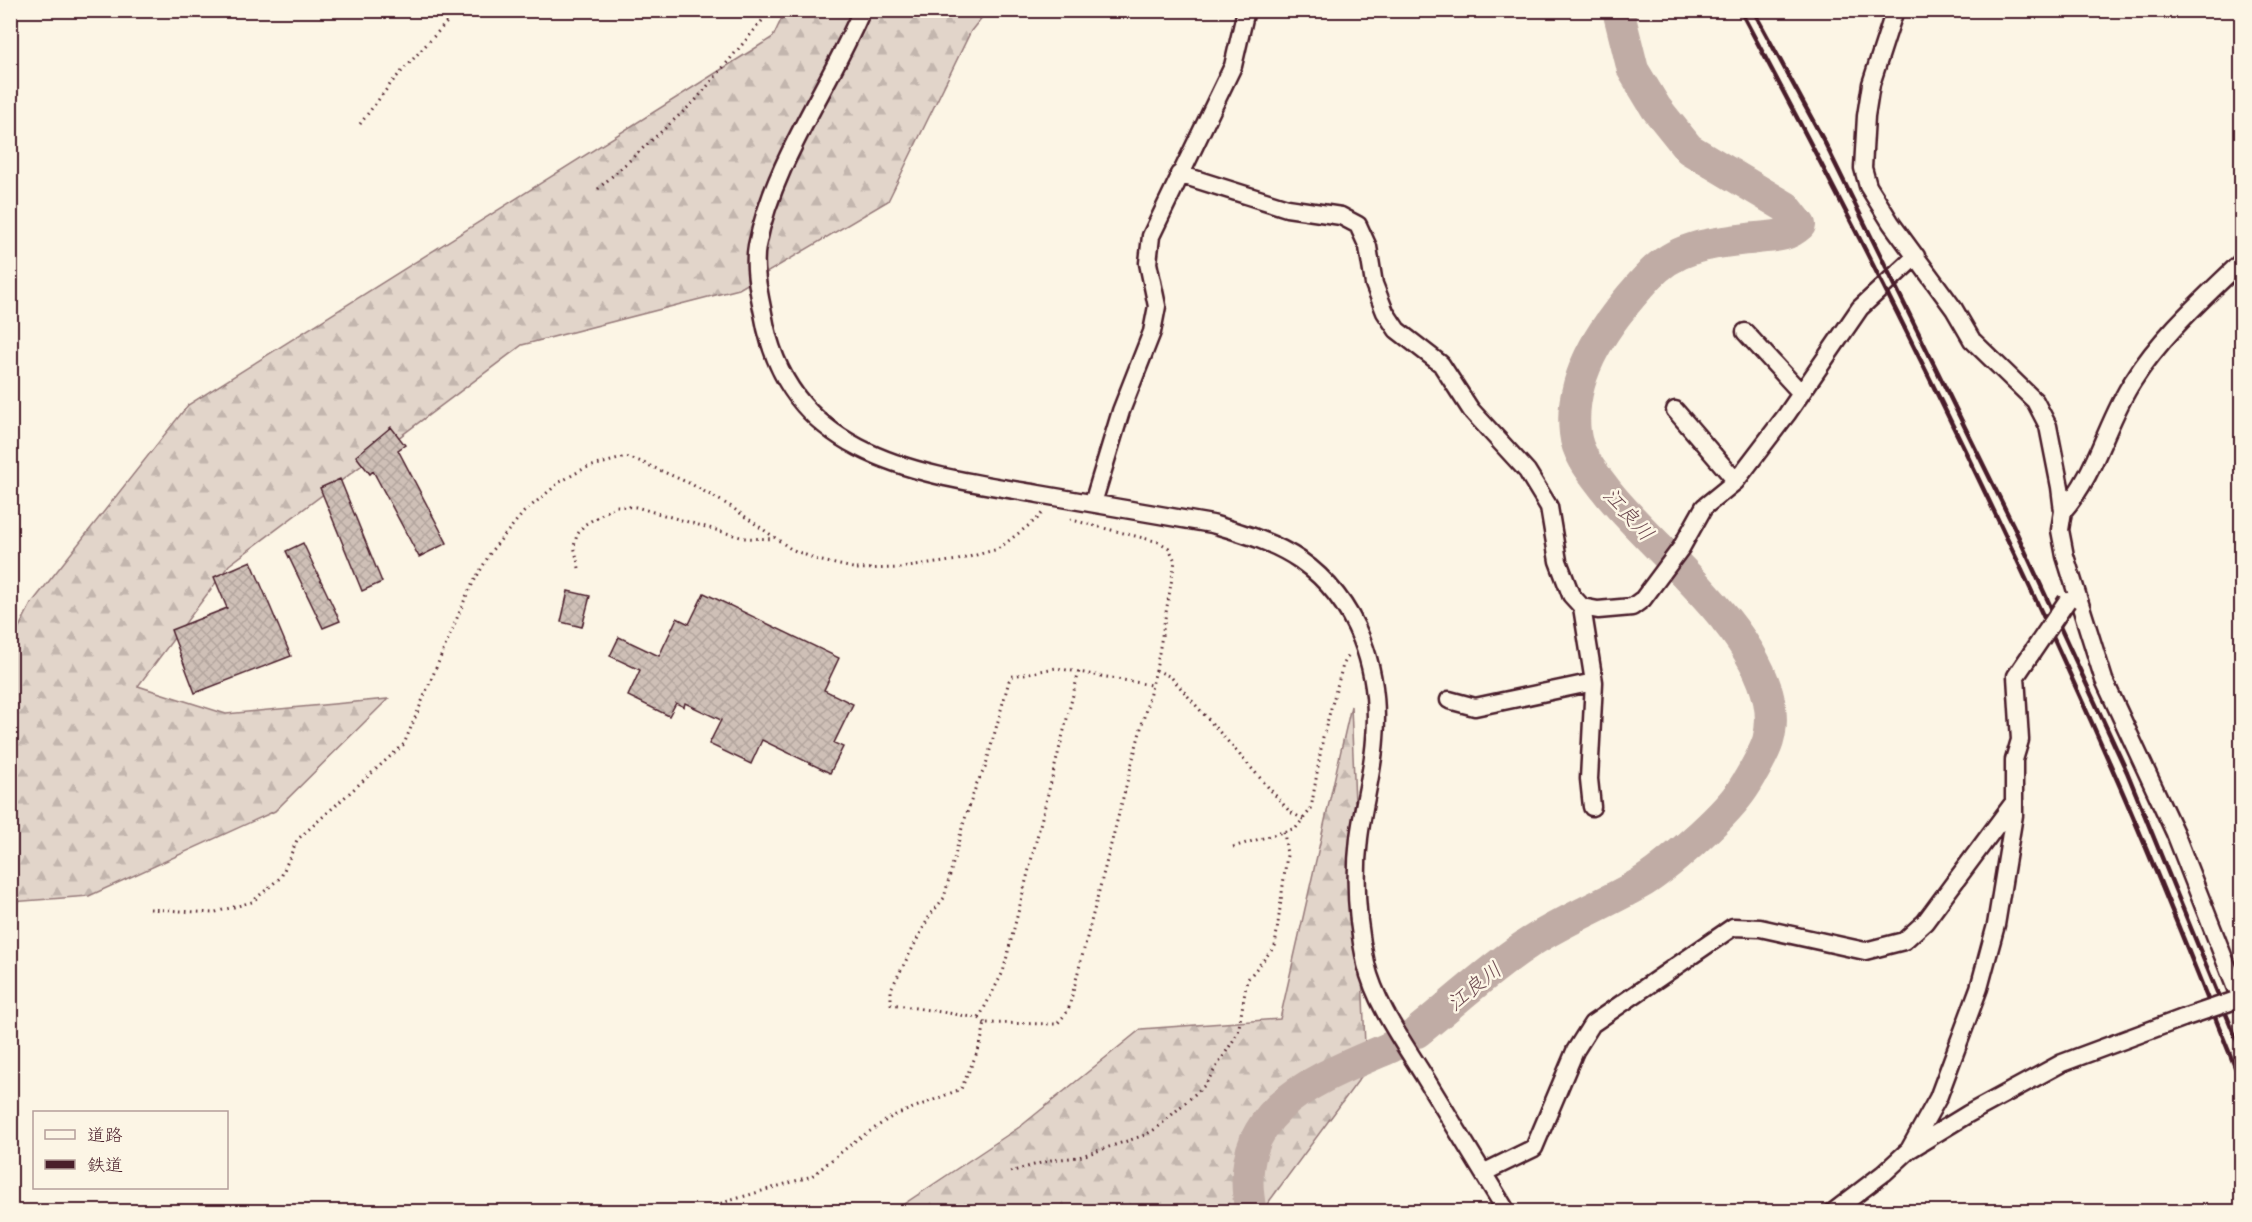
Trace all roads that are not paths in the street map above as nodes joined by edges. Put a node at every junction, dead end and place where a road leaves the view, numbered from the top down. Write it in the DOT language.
graph roads {
  1 [pos="861,10"];
  2 [pos="1246,10"];
  3 [pos="1894,10"];
  4 [pos="1179,174"];
  5 [pos="1916,256"];
  6 [pos="2241,261"];
  7 [pos="1745,332"];
  8 [pos="1801,393"];
  9 [pos="1675,410"];
  10 [pos="1736,481"];
  11 [pos="1093,503"];
  12 [pos="2063,511"];
  13 [pos="2076,584"];
  14 [pos="1582,607"];
  15 [pos="1594,682"];
  16 [pos="1449,700"];
  17 [pos="2014,802"];
  18 [pos="1592,807"];
  19 [pos="2238,999"];
  20 [pos="1909,1149"];
  21 [pos="1483,1173"];
  22 [pos="1507,1212"];
  23 [pos="1833,1212"];
  1 -- 11 [label="street"];
  2 -- 4 [label="street"];
  3 -- 5 [label="street"];
  4 -- 11 [label="street"];
  4 -- 14 [label="street"];
  5 -- 8 [label="street"];
  5 -- 12 [label="street"];
  6 -- 12 [label="street"];
  7 -- 8 [label="street"];
  8 -- 10 [label="street"];
  9 -- 10 [label="street"];
  10 -- 14 [label="street"];
  11 -- 21 [label="street"];
  12 -- 13 [label="street"];
  13 -- 17 [label="street, bridge"];
  13 -- 19 [label="street"];
  14 -- 15 [label="street"];
  15 -- 16 [label="street"];
  15 -- 18 [label="street"];
  17 -- 20 [label="street"];
  17 -- 21 [label="street"];
  19 -- 20 [label="street, bridge"];
  20 -- 23 [label="street"];
  21 -- 22 [label="street"];
}
